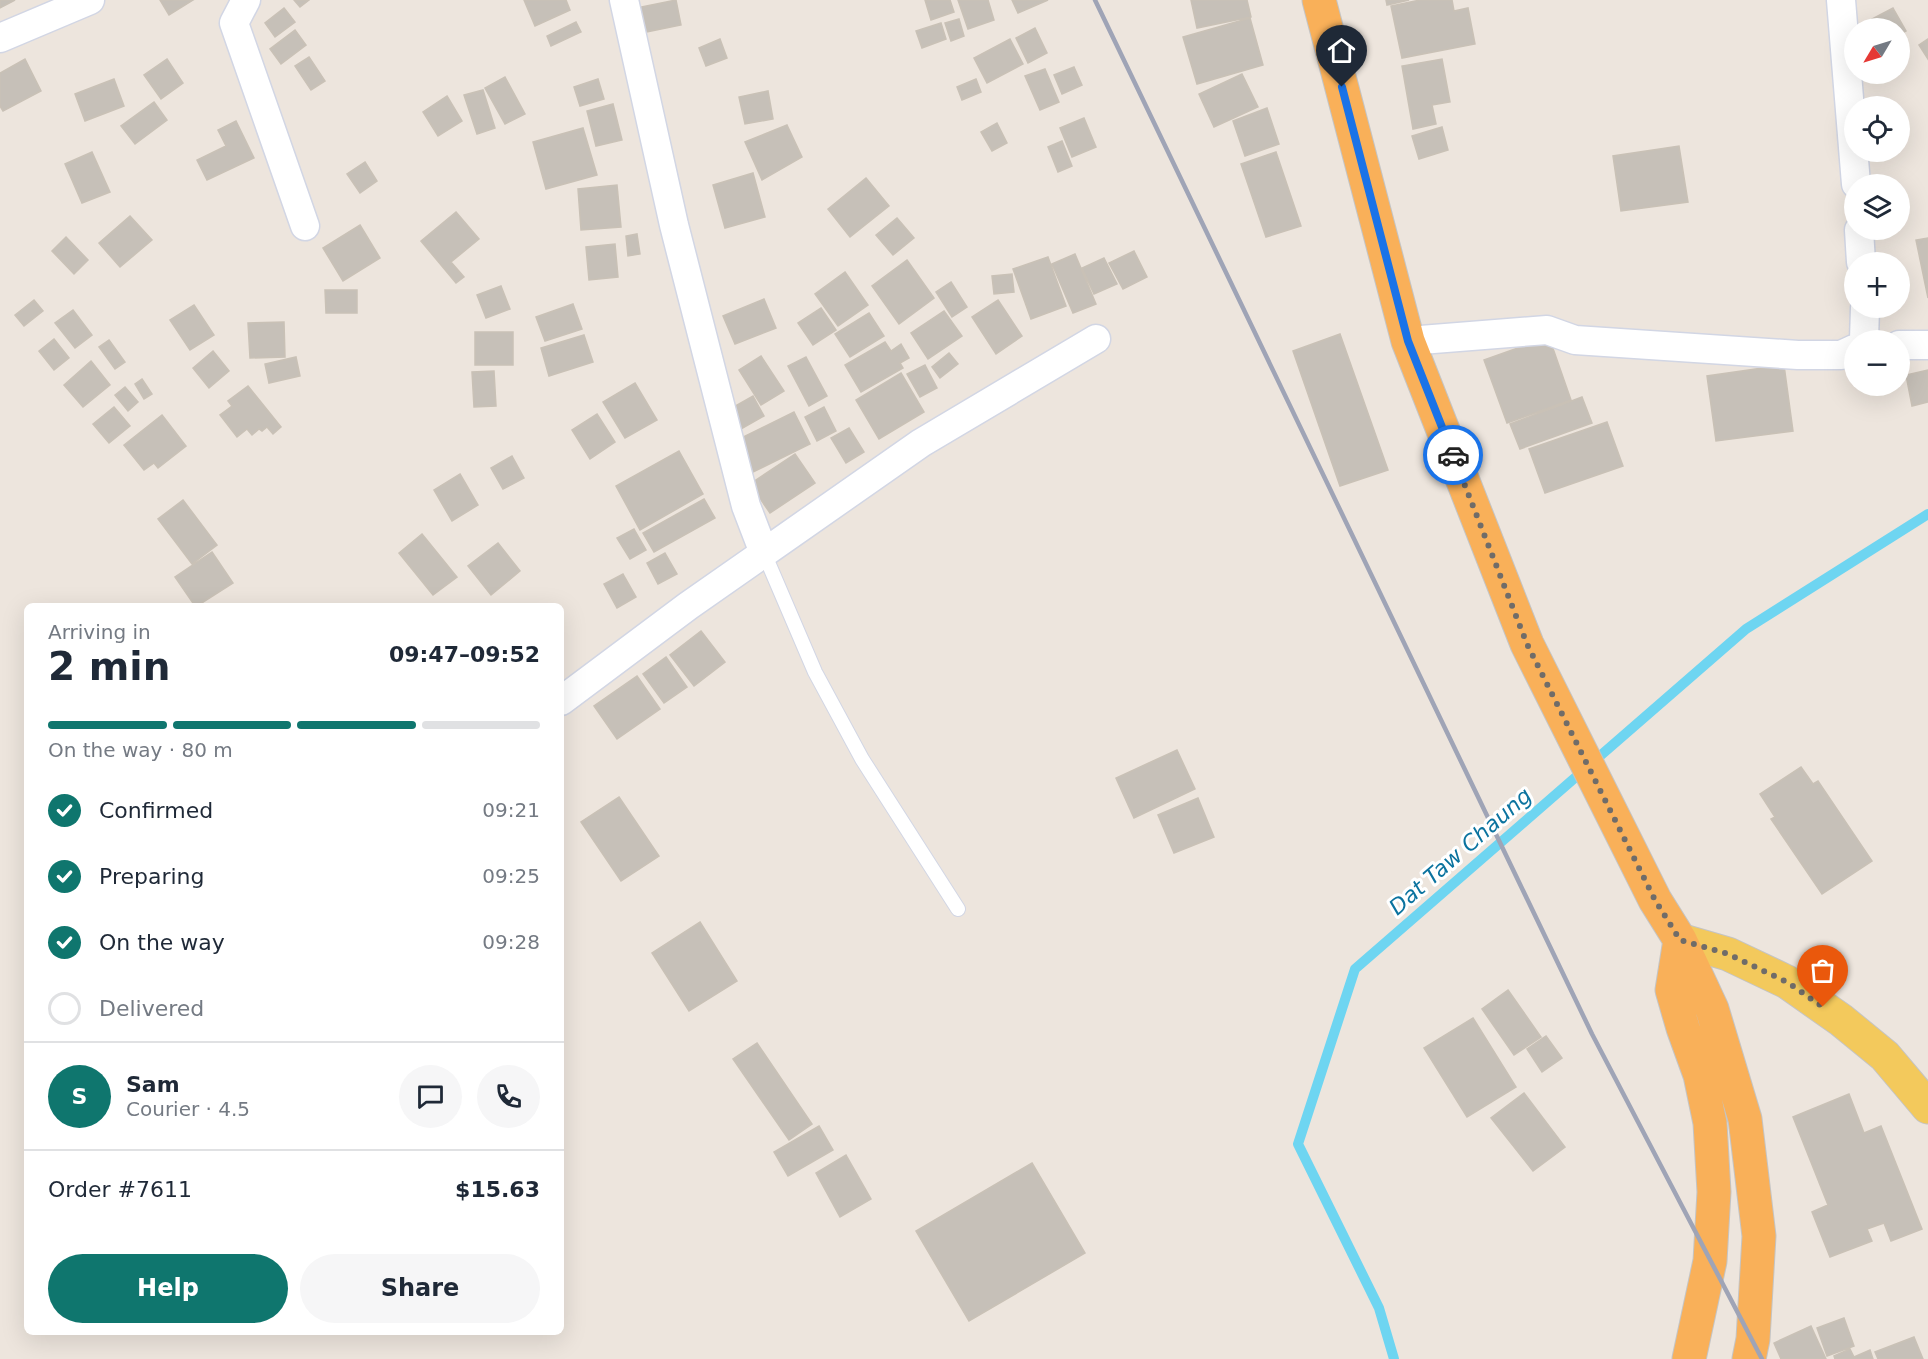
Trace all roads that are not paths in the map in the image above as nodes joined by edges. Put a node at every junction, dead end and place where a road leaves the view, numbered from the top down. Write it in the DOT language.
graph roads {
  1 [pos="90,0"];
  2 [pos="246,0"];
  3 [pos="624,0"];
  4 [pos="1319,0"];
  5 [pos="1841,0"];
  6 [pos="0,38"];
  7 [pos="1855,174"];
  8 [pos="305,226"];
  9 [pos="1096,339"];
  10 [pos="1408,341"];
  11 [pos="1910,345"];
  12 [pos="1928,345"];
  13 [pos="1844,354"];
  14 [pos="764,553"];
  15 [pos="564,699"];
  16 [pos="958,909"];
  17 [pos="1680,940"];
  18 [pos="1927,1107"];
  19 [pos="1689,1359"];
  20 [pos="1749,1359"];
  1 -- 6 [label="street"];
  2 -- 8 [label="street"];
  3 -- 14 [label="street"];
  4 -- 10 [label="highway"];
  5 -- 7 [label="street"];
  9 -- 14 [label="street"];
  10 -- 13 [label="street"];
  10 -- 17 [label="highway"];
  11 -- 12 [label="street"];
  14 -- 15 [label="street"];
  14 -- 16 [label="lane"];
  17 -- 18 [label="main road"];
  17 -- 19 [label="highway"];
  17 -- 20 [label="highway"];
}
